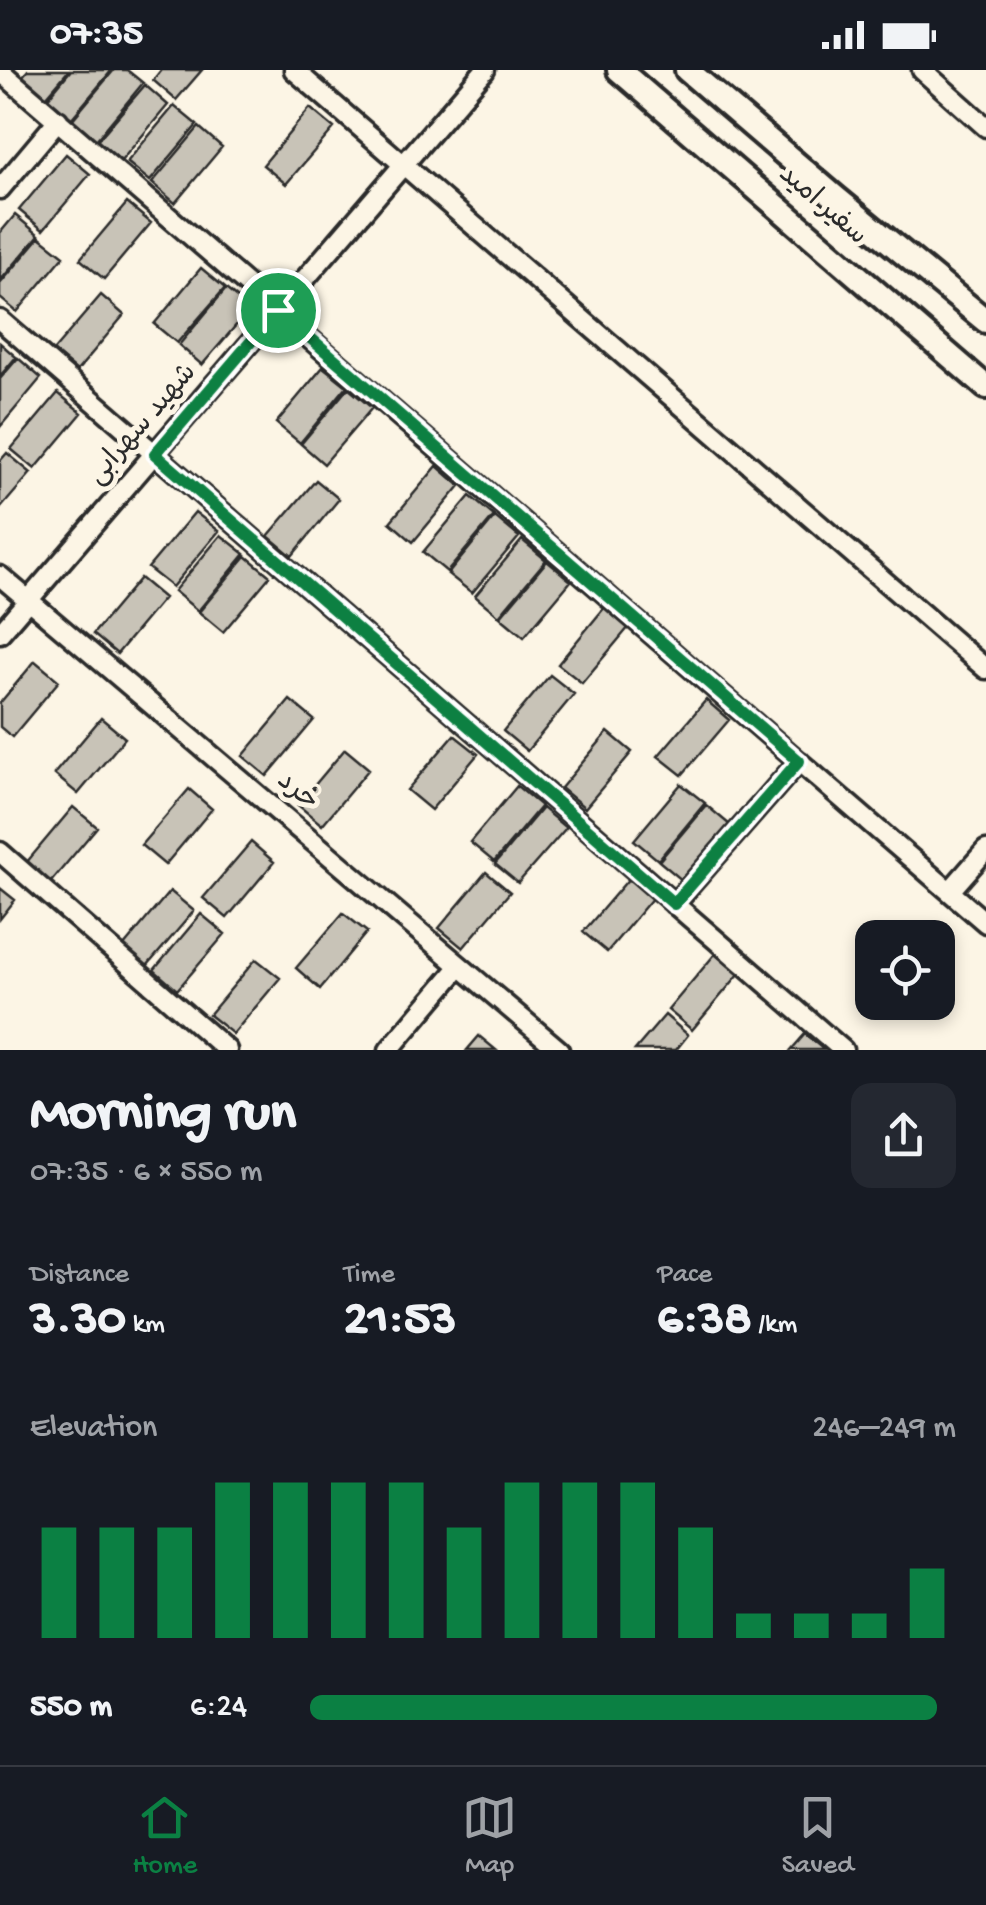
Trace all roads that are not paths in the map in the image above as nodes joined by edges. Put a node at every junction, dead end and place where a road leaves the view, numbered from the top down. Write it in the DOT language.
graph roads {
  1 [pos="294,70"];
  2 [pos="485,70"];
  3 [pos="619,70"];
  4 [pos="687,70"];
  5 [pos="922,70"];
  6 [pos="2,71"];
  7 [pos="58,120"];
  8 [pos="986,126"];
  9 [pos="403,165"];
  10 [pos="0,189"];
  11 [pos="278,310"];
  12 [pos="0,320"];
  13 [pos="986,320"];
  14 [pos="986,386"];
  15 [pos="155,454"];
  16 [pos="0,576"];
  17 [pos="28,600"];
  18 [pos="0,634"];
  19 [pos="986,669"];
  20 [pos="799,761"];
  21 [pos="986,850"];
  22 [pos="0,852"];
  23 [pos="950,892"];
  24 [pos="674,904"];
  25 [pos="986,922"];
  26 [pos="460,966"];
  27 [pos="227,1050"];
  28 [pos="390,1050"];
  29 [pos="560,1050"];
  30 [pos="842,1050"];
  1 -- 9 [label="street"];
  2 -- 9 [label="street, شهید سهرابی"];
  3 -- 14 [label="street, سفیر امید"];
  4 -- 13 [label="street, سفیر امید"];
  5 -- 8 [label="street"];
  6 -- 7 [label="street"];
  7 -- 10 [label="street"];
  7 -- 11 [label="street"];
  9 -- 11 [label="street, شهید سهرابی"];
  9 -- 19 [label="street"];
  11 -- 15 [label="street, شهید سهرابی"];
  11 -- 20 [label="street"];
  12 -- 15 [label="street"];
  15 -- 17 [label="street, شهید سهرابی"];
  15 -- 24 [label="street"];
  16 -- 17 [label="street, خرد"];
  17 -- 18 [label="street, شهید سهرابی"];
  17 -- 26 [label="street, خرد"];
  20 -- 23 [label="street"];
  20 -- 24 [label="street"];
  21 -- 23 [label="street"];
  22 -- 27 [label="street"];
  23 -- 25 [label="street"];
  24 -- 30 [label="street"];
  26 -- 28 [label="street"];
  26 -- 29 [label="street, خرد"];
}
